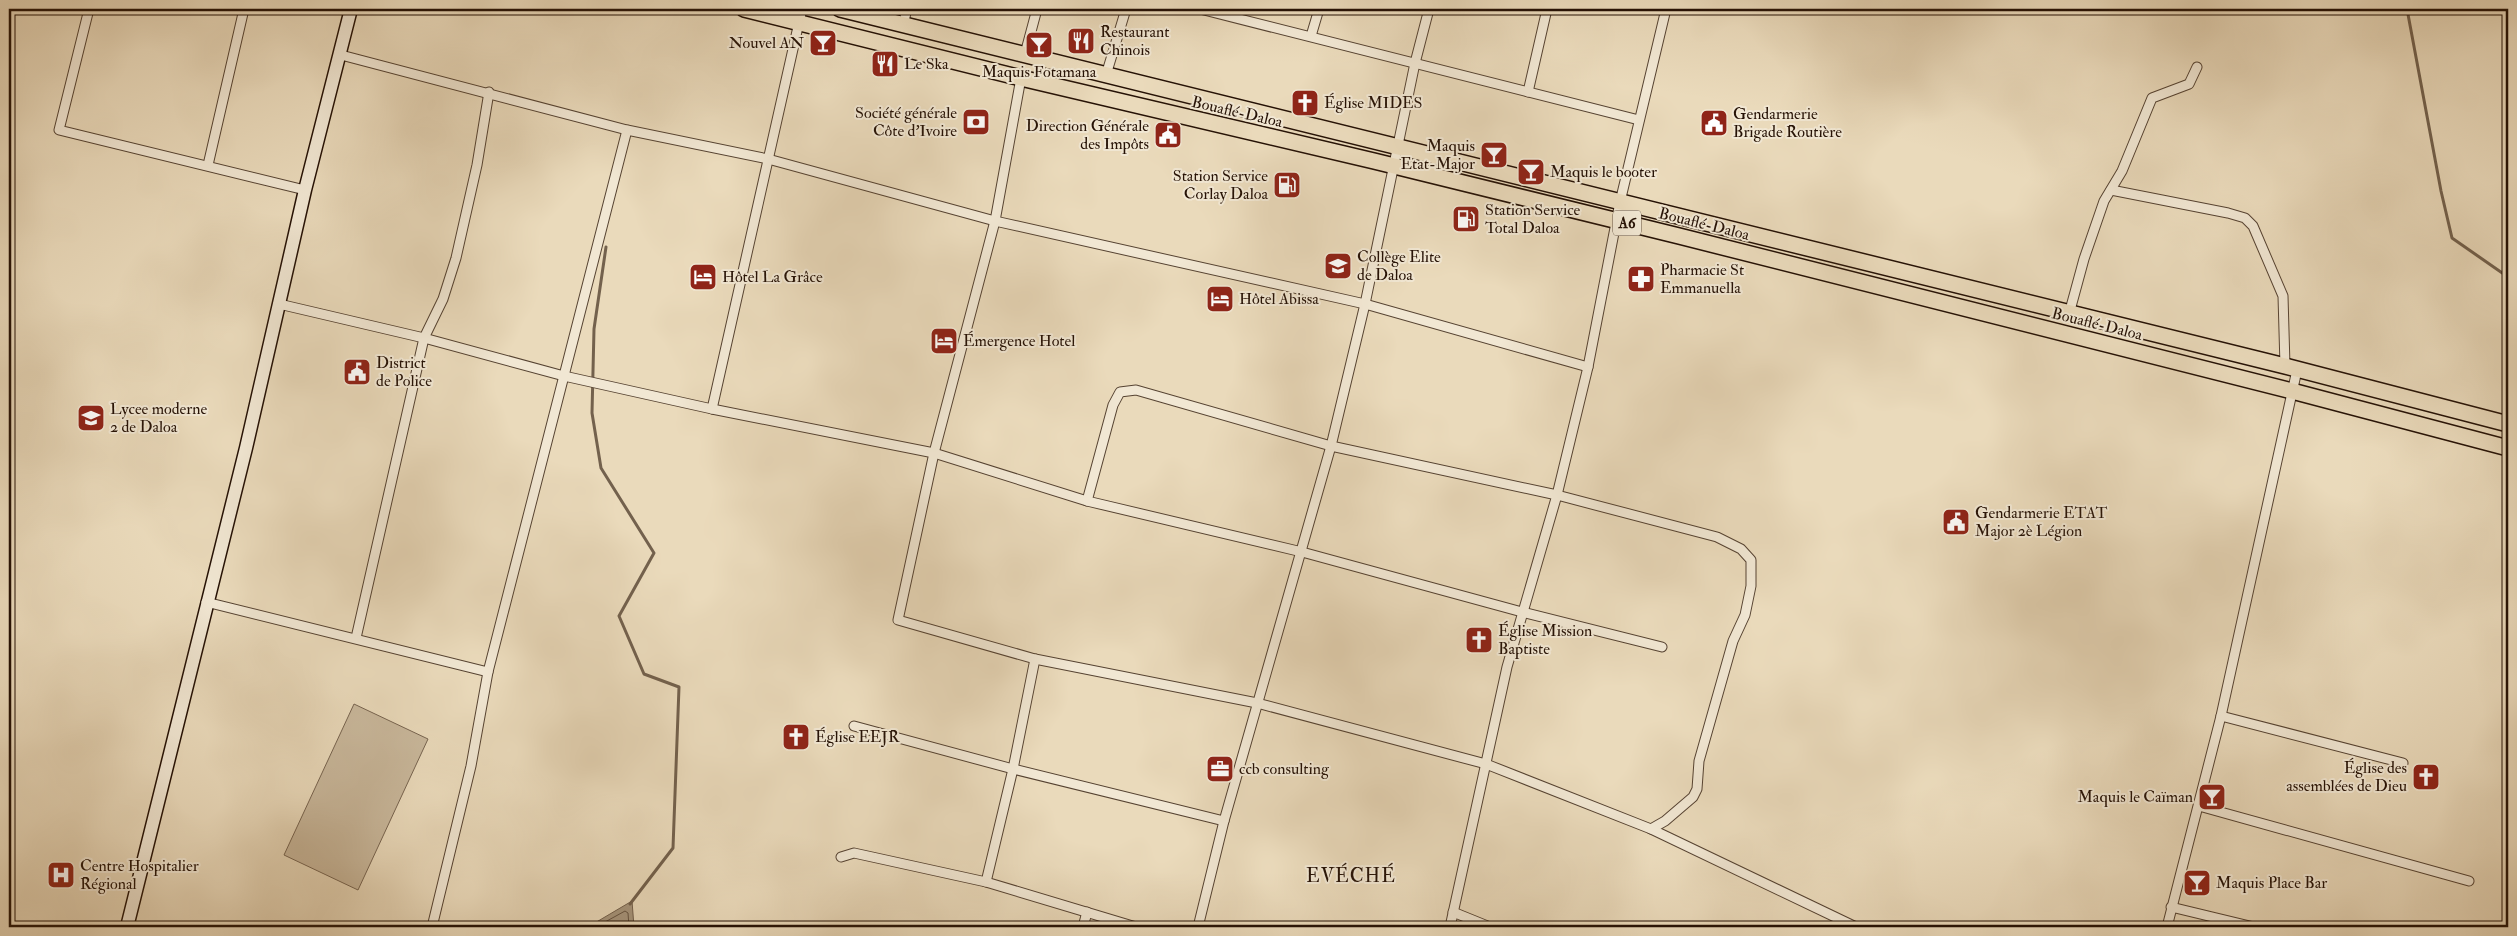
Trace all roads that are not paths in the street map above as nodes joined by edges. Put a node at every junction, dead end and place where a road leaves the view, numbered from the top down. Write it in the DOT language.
graph roads {
  1 [pos="89,9"];
  2 [pos="244,9"];
  3 [pos="351,9"];
  4 [pos="744,9"];
  5 [pos="840,9"];
  6 [pos="907,9"];
  7 [pos="1037,9"];
  8 [pos="1126,9"];
  9 [pos="1200,9"];
  10 [pos="1319,9"];
  11 [pos="1428,9"];
  12 [pos="1547,9"];
  13 [pos="1666,9"];
  14 [pos="1218,11"];
  15 [pos="800,16"];
  16 [pos="903,25"];
  17 [pos="1311,36"];
  18 [pos="1025,54"];
  19 [pos="341,55"];
  20 [pos="1415,63"];
  21 [pos="2197,67"];
  22 [pos="1106,75"];
  23 [pos="1021,78"];
  24 [pos="489,92"];
  25 [pos="1528,92"];
  26 [pos="1639,120"];
  27 [pos="627,130"];
  28 [pos="1398,147"];
  29 [pos="768,159"];
  30 [pos="208,165"];
  31 [pos="1394,166"];
  32 [pos="305,190"];
  33 [pos="2110,190"];
  34 [pos="1620,202"];
  35 [pos="1616,220"];
  36 [pos="995,221"];
  37 [pos="279,304"];
  38 [pos="1364,304"];
  39 [pos="2069,314"];
  40 [pos="424,338"];
  41 [pos="1588,367"];
  42 [pos="2291,368"];
  43 [pos="564,376"];
  44 [pos="2292,391"];
  45 [pos="712,409"];
  46 [pos="2508,424"];
  47 [pos="1331,446"];
  48 [pos="2508,448"];
  49 [pos="934,453"];
  50 [pos="1557,495"];
  51 [pos="1087,501"];
  52 [pos="1302,552"];
  53 [pos="206,602"];
  54 [pos="1522,612"];
  55 [pos="356,638"];
  56 [pos="1662,646"];
  57 [pos="1035,659"];
  58 [pos="488,672"];
  59 [pos="1257,703"];
  60 [pos="2221,716"];
  61 [pos="854,726"];
  62 [pos="2403,763"];
  63 [pos="1486,764"];
  64 [pos="1013,769"];
  65 [pos="2199,806"];
  66 [pos="1224,821"];
  67 [pos="1651,829"];
  68 [pos="842,857"];
  69 [pos="2470,881"];
  70 [pos="986,882"];
  71 [pos="2172,907"];
  72 [pos="1087,912"];
  73 [pos="1453,912"];
  74 [pos="127,927"];
  75 [pos="432,927"];
  76 [pos="1083,927"];
  77 [pos="1136,927"];
  78 [pos="1198,927"];
  79 [pos="1450,927"];
  80 [pos="1490,927"];
  81 [pos="1856,927"];
  82 [pos="2167,927"];
  83 [pos="2254,927"];
  1 -- 30 [label="street"];
  2 -- 30 [label="street"];
  3 -- 19 [label="street"];
  4 -- 15 [label="highway, Bouaflé-Daloa / A6"];
  5 -- 16 [label="highway, Bouaflé-Daloa / A6"];
  6 -- 16 [label="street"];
  7 -- 18 [label="street"];
  8 -- 22 [label="street"];
  9 -- 14 [label="street"];
  10 -- 17 [label="street"];
  11 -- 20 [label="street"];
  12 -- 25 [label="street"];
  13 -- 26 [label="street"];
  14 -- 17 [label="street"];
  15 -- 23 [label="highway, Bouaflé-Daloa / A6"];
  15 -- 29 [label="street"];
  16 -- 18 [label="highway, Bouaflé-Daloa / A6"];
  17 -- 20 [label="street"];
  18 -- 22 [label="highway, Bouaflé-Daloa / A6"];
  19 -- 24 [label="street"];
  19 -- 32 [label="street"];
  20 -- 25 [label="street"];
  20 -- 28 [label="street"];
  21 -- 33 [label="street"];
  22 -- 28 [label="highway, Bouaflé-Daloa / A6"];
  23 -- 31 [label="highway, Bouaflé-Daloa / A6"];
  23 -- 36 [label="street"];
  24 -- 27 [label="street"];
  24 -- 40 [label="street"];
  25 -- 26 [label="street"];
  26 -- 34 [label="street"];
  27 -- 29 [label="street"];
  27 -- 43 [label="street"];
  28 -- 31 [label="street"];
  28 -- 34 [label="highway, Bouaflé-Daloa / A6"];
  29 -- 36 [label="street"];
  29 -- 45 [label="street"];
  30 -- 32 [label="street"];
  31 -- 35 [label="highway, Bouaflé-Daloa / A6"];
  31 -- 38 [label="street"];
  32 -- 37 [label="street"];
  33 -- 39 [label="street"];
  33 -- 42 [label="street"];
  34 -- 35 [label="street"];
  34 -- 39 [label="highway, Bouaflé-Daloa / A6"];
  35 -- 41 [label="street"];
  35 -- 44 [label="highway, Bouaflé-Daloa / A6"];
  36 -- 38 [label="street"];
  36 -- 49 [label="street"];
  37 -- 40 [label="street"];
  37 -- 53 [label="street"];
  38 -- 41 [label="street"];
  38 -- 47 [label="street"];
  39 -- 42 [label="highway, Bouaflé-Daloa / A6"];
  40 -- 43 [label="street"];
  40 -- 55 [label="street"];
  41 -- 50 [label="street"];
  42 -- 44 [label="street"];
  42 -- 46 [label="highway, Bouaflé-Daloa / A6"];
  43 -- 45 [label="street"];
  43 -- 58 [label="street"];
  44 -- 48 [label="highway, Bouaflé-Daloa / A6"];
  44 -- 60 [label="street"];
  45 -- 49 [label="street"];
  47 -- 50 [label="street"];
  47 -- 51 [label="street"];
  47 -- 52 [label="street"];
  49 -- 51 [label="street"];
  49 -- 57 [label="street"];
  50 -- 54 [label="street"];
  50 -- 67 [label="street"];
  51 -- 52 [label="street"];
  52 -- 54 [label="street"];
  52 -- 59 [label="street"];
  53 -- 55 [label="street"];
  53 -- 74 [label="street"];
  54 -- 56 [label="street"];
  54 -- 63 [label="street"];
  55 -- 58 [label="street"];
  57 -- 59 [label="street"];
  57 -- 64 [label="street"];
  58 -- 75 [label="street"];
  59 -- 63 [label="street"];
  59 -- 66 [label="street"];
  60 -- 62 [label="street"];
  60 -- 65 [label="street"];
  61 -- 64 [label="street"];
  63 -- 67 [label="street"];
  63 -- 73 [label="street"];
  64 -- 66 [label="street"];
  64 -- 70 [label="street"];
  65 -- 69 [label="street"];
  65 -- 71 [label="street"];
  66 -- 78 [label="street"];
  67 -- 81 [label="street"];
  68 -- 70 [label="street"];
  70 -- 72 [label="street"];
  71 -- 82 [label="street"];
  71 -- 83 [label="street"];
  72 -- 76 [label="street"];
  72 -- 77 [label="street"];
  73 -- 79 [label="street"];
  73 -- 80 [label="street"];
}
